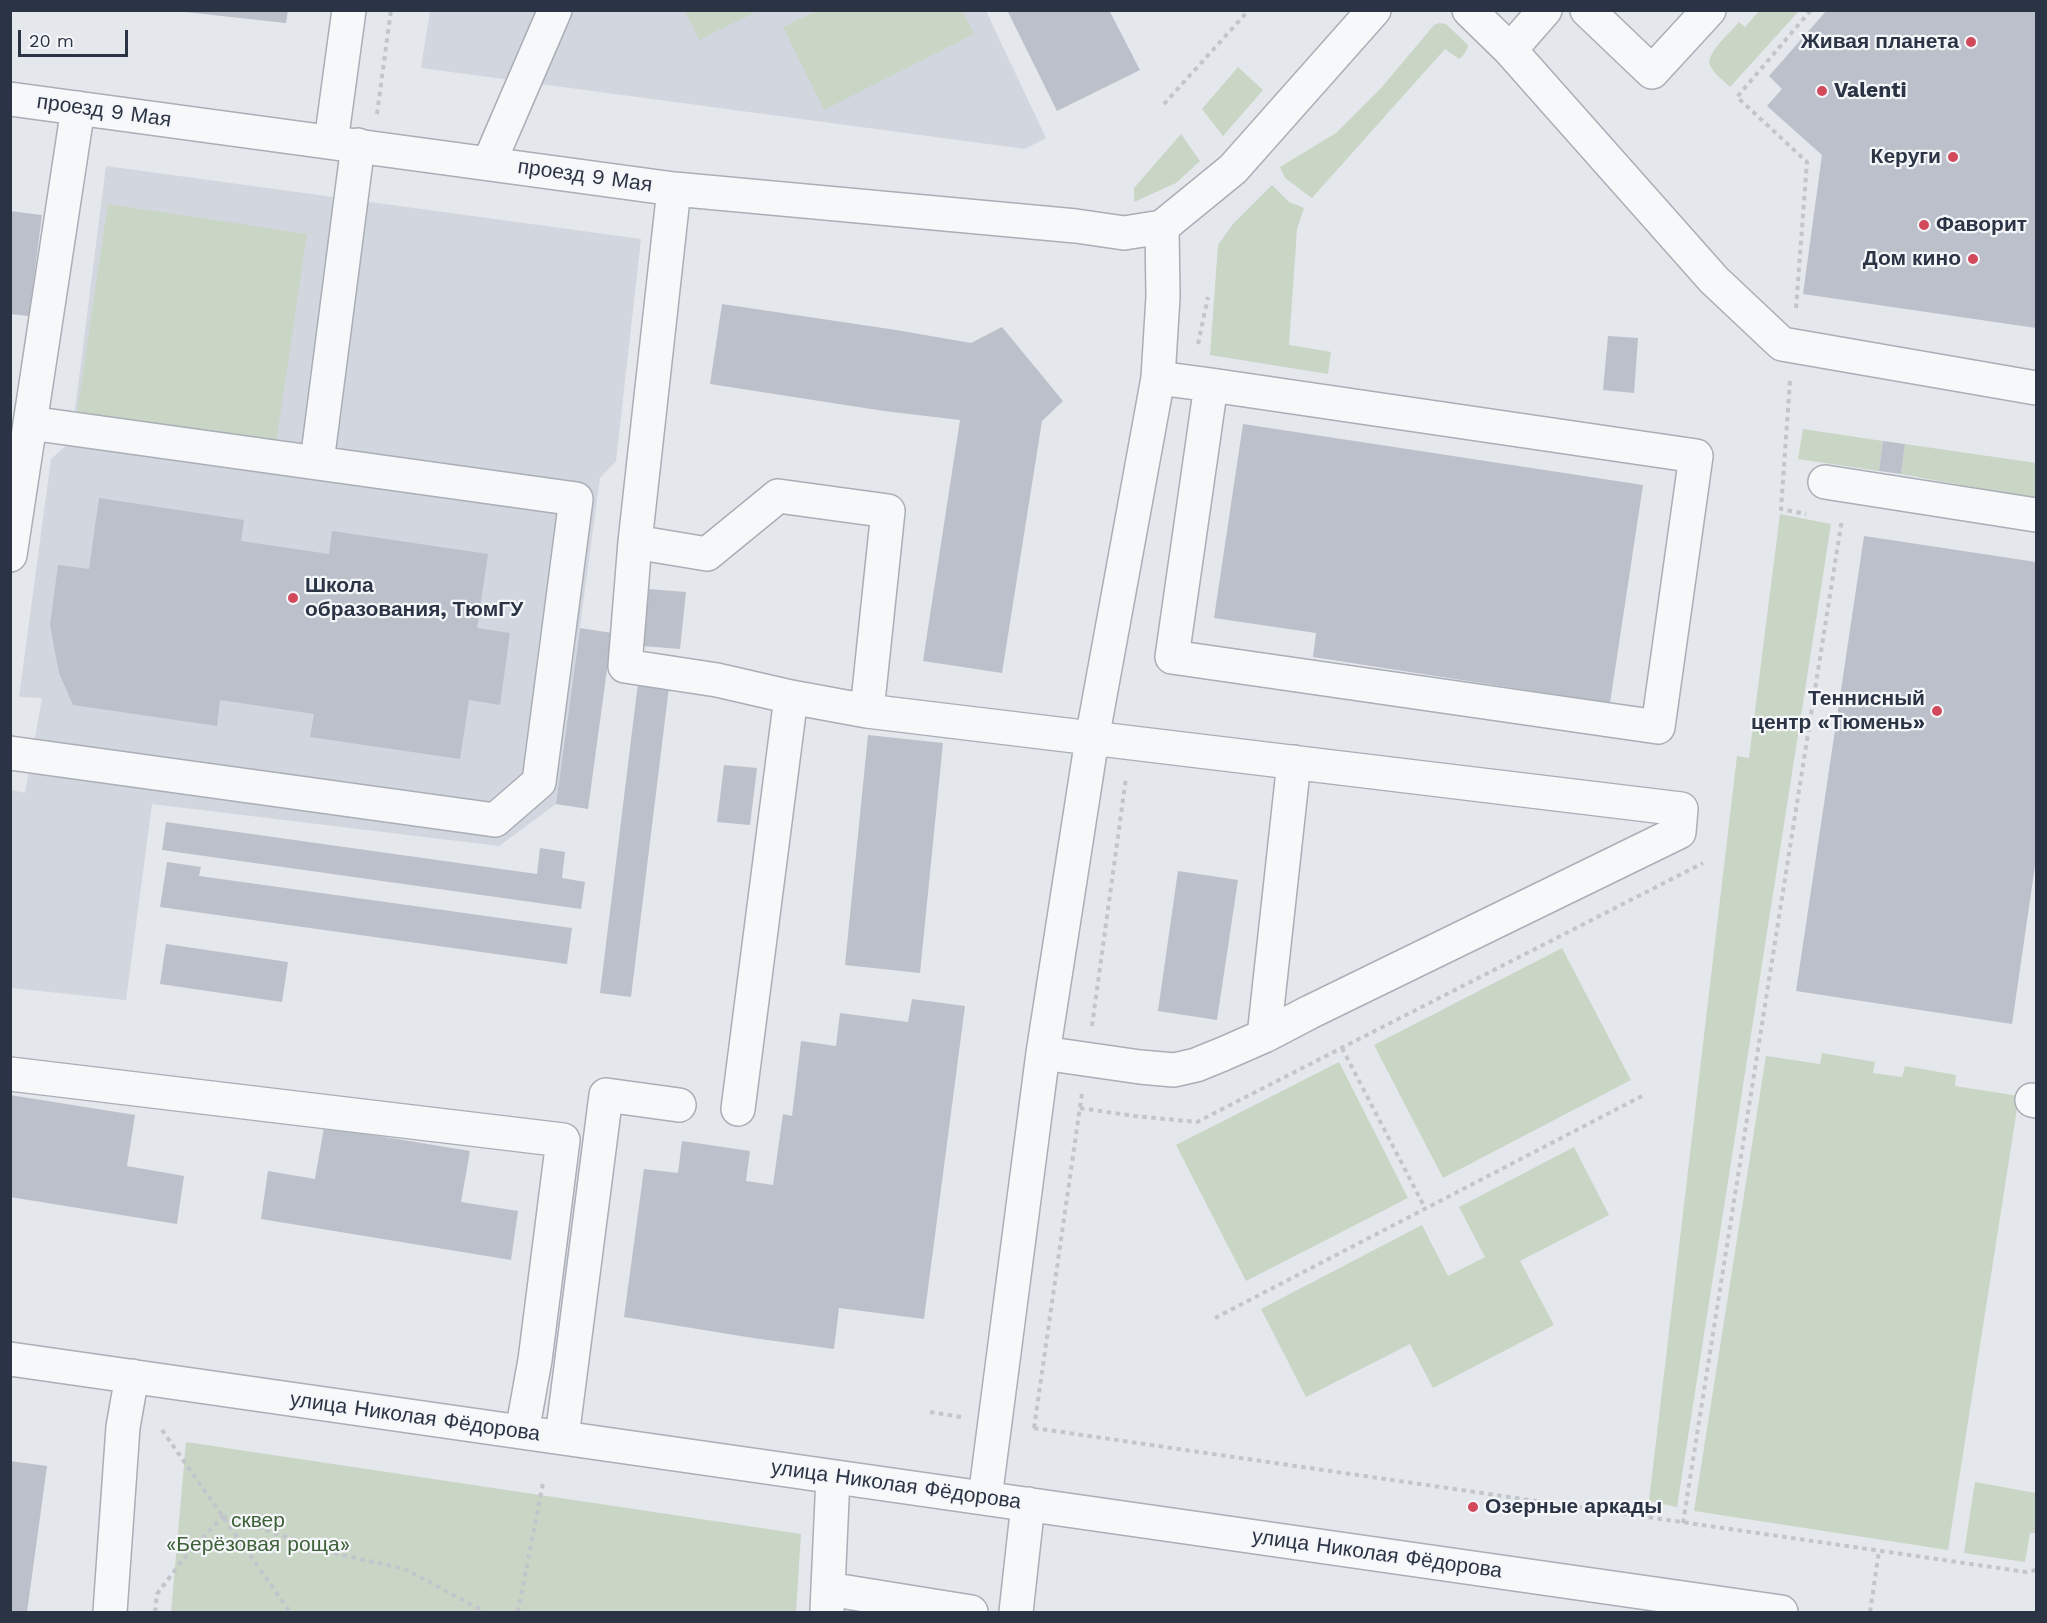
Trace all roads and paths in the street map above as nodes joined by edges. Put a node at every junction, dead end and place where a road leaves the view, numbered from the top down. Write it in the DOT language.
graph roads {
  1 [pos="349,10"];
  2 [pos="391,10"];
  3 [pos="555,10"];
  4 [pos="1249,10"];
  5 [pos="1374,10"];
  6 [pos="1469,10"];
  7 [pos="1545,10"];
  8 [pos="1587,10"];
  9 [pos="1709,10"];
  10 [pos="1811,10"];
  11 [pos="1510,50"];
  12 [pos="10,99"];
  13 [pos="1164,104"];
  14 [pos="78,108"];
  15 [pos="354,144"];
  16 [pos="489,163"];
  17 [pos="674,189"];
  18 [pos="1162,227"];
  19 [pos="1208,297"];
  20 [pos="1793,347"];
  21 [pos="1158,378"];
  22 [pos="1201,384"];
  23 [pos="2037,388"];
  24 [pos="30,423"];
  25 [pos="317,462"];
  26 [pos="1825,482"];
  27 [pos="1811,514"];
  28 [pos="2037,515"];
  29 [pos="1831,518"];
  30 [pos="1841,519"];
  31 [pos="1853,521"];
  32 [pos="635,542"];
  33 [pos="10,555"];
  34 [pos="791,697"];
  35 [pos="867,711"];
  36 [pos="1092,740"];
  37 [pos="1131,743"];
  38 [pos="10,753"];
  39 [pos="1294,762"];
  40 [pos="1703,863"];
  41 [pos="1264,1036"];
  42 [pos="1342,1048"];
  43 [pos="1043,1053"];
  44 [pos="1087,1059"];
  45 [pos="10,1074"];
  46 [pos="1642,1096"];
  47 [pos="679,1105"];
  48 [pos="1080,1108"];
  49 [pos="738,1109"];
  50 [pos="1425,1208"];
  51 [pos="1215,1317"];
  52 [pos="10,1359"];
  53 [pos="132,1376"];
  54 [pos="162,1430"];
  55 [pos="522,1432"];
  56 [pos="561,1437"];
  57 [pos="833,1477"];
  58 [pos="543,1483"];
  59 [pos="985,1498"];
  60 [pos="1028,1504"];
  61 [pos="223,1516"];
  62 [pos="1683,1523"];
  63 [pos="1879,1551"];
  64 [pos="2037,1570"];
  65 [pos="828,1601"];
  66 [pos="110,1612"];
  67 [pos="155,1612"];
  68 [pos="290,1612"];
  69 [pos="485,1612"];
  70 [pos="518,1612"];
  71 [pos="971,1612"];
  72 [pos="1016,1612"];
  73 [pos="1781,1612"];
  74 [pos="1870,1612"];
  1 -- 15 [label="street"];
  2 -- 15 [label="path"];
  3 -- 16 [label="street"];
  4 -- 13 [label="path"];
  5 -- 18 [label="street"];
  6 -- 11 [label="street"];
  7 -- 11 [label="street"];
  8 -- 9 [label="street"];
  10 -- 20 [label="path"];
  11 -- 20 [label="street"];
  12 -- 14 [label="street, проезд 9 Мая"];
  14 -- 15 [label="street, проезд 9 Мая"];
  14 -- 24 [label="street"];
  15 -- 16 [label="street, проезд 9 Мая"];
  15 -- 25 [label="street"];
  16 -- 17 [label="street, проезд 9 Мая"];
  17 -- 18 [label="street, проезд 9 Мая"];
  17 -- 32 [label="street"];
  18 -- 21 [label="street"];
  19 -- 22 [label="path"];
  20 -- 23 [label="street"];
  20 -- 27 [label="path"];
  21 -- 22 [label="street"];
  21 -- 36 [label="street"];
  22 -- 22 [label="street"];
  24 -- 25 [label="street"];
  24 -- 33 [label="street"];
  25 -- 38 [label="street"];
  26 -- 28 [label="street"];
  29 -- 30 [label="path"];
  30 -- 31 [label="path"];
  30 -- 62 [label="path"];
  32 -- 34 [label="street"];
  32 -- 35 [label="street"];
  34 -- 35 [label="street"];
  34 -- 49 [label="street"];
  35 -- 36 [label="street"];
  36 -- 37 [label="street"];
  36 -- 43 [label="street"];
  37 -- 39 [label="street"];
  37 -- 44 [label="path"];
  39 -- 41 [label="street"];
  39 -- 41 [label="street"];
  40 -- 42 [label="path"];
  41 -- 44 [label="street"];
  42 -- 48 [label="path"];
  42 -- 50 [label="path"];
  43 -- 44 [label="street"];
  43 -- 59 [label="street"];
  44 -- 48 [label="path"];
  45 -- 55 [label="street"];
  46 -- 50 [label="path"];
  47 -- 56 [label="street"];
  48 -- 62 [label="path"];
  50 -- 51 [label="path"];
  52 -- 53 [label="street, улица Николая Фёдорова"];
  53 -- 55 [label="street, улица Николая Фёдорова"];
  53 -- 66 [label="street"];
  54 -- 61 [label="path"];
  55 -- 56 [label="street, улица Николая Фёдорова"];
  56 -- 57 [label="street, улица Николая Фёдорова"];
  57 -- 59 [label="street, улица Николая Фёдорова"];
  57 -- 65 [label="street"];
  58 -- 70 [label="path"];
  59 -- 60 [label="street, улица Николая Фёдорова"];
  60 -- 72 [label="street"];
  60 -- 73 [label="street, улица Николая Фёдорова"];
  61 -- 67 [label="path"];
  61 -- 68 [label="path"];
  61 -- 69 [label="path"];
  62 -- 63 [label="path"];
  63 -- 64 [label="path"];
  63 -- 74 [label="path"];
  65 -- 71 [label="street"];
}
